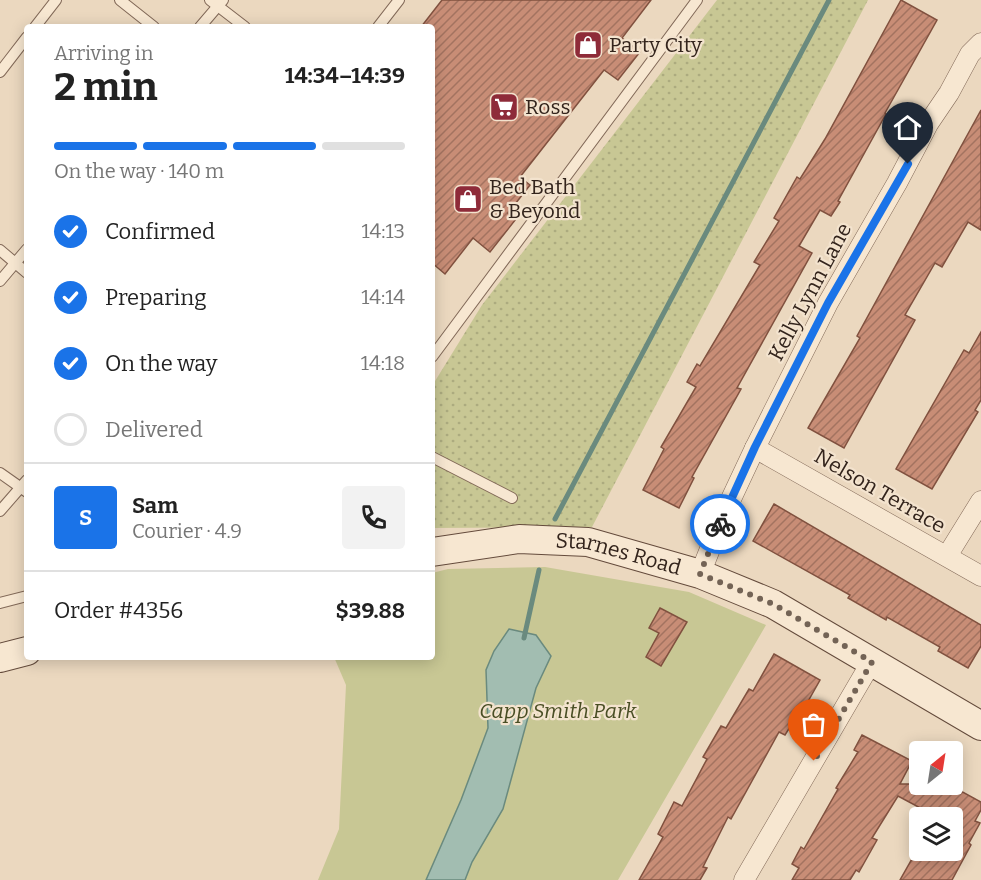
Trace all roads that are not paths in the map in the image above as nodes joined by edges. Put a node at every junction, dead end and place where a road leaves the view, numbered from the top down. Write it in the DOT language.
graph roads {
  1 [pos="56,0"];
  2 [pos="120,0"];
  3 [pos="399,0"];
  4 [pos="697,0"];
  5 [pos="217,2"];
  6 [pos="37,24"];
  7 [pos="150,24"];
  8 [pos="202,24"];
  9 [pos="242,24"];
  10 [pos="380,24"];
  11 [pos="24,41"];
  12 [pos="981,43"];
  13 [pos="0,72"];
  14 [pos="0,250"];
  15 [pos="24,252"];
  16 [pos="15,262"];
  17 [pos="24,270"];
  18 [pos="0,281"];
  19 [pos="435,353"];
  20 [pos="755,447"];
  21 [pos="435,459"];
  22 [pos="0,473"];
  23 [pos="24,486"];
  24 [pos="24,488"];
  25 [pos="512,498"];
  26 [pos="981,501"];
  27 [pos="0,511"];
  28 [pos="435,552"];
  29 [pos="947,556"];
  30 [pos="700,574"];
  31 [pos="981,576"];
  32 [pos="24,597"];
  33 [pos="0,603"];
  34 [pos="872,662"];
  35 [pos="981,726"];
  36 [pos="744,880"];
  1 -- 6 [label="lane"];
  2 -- 7 [label="lane"];
  3 -- 10 [label="lane"];
  4 -- 19 [label="lane"];
  5 -- 8 [label="lane"];
  5 -- 9 [label="lane"];
  11 -- 13 [label="lane"];
  12 -- 20 [label="street, Kelly Lynn Lane"];
  14 -- 16 [label="lane"];
  15 -- 16 [label="lane"];
  16 -- 17 [label="lane"];
  16 -- 18 [label="lane"];
  20 -- 29 [label="street, Nelson Terrace"];
  20 -- 30 [label="street, Kelly Lynn Lane"];
  21 -- 25 [label="lane"];
  22 -- 23 [label="lane"];
  24 -- 27 [label="lane"];
  26 -- 29 [label="street"];
  28 -- 30 [label="main road, Starnes Road"];
  29 -- 31 [label="street, Nelson Terrace"];
  30 -- 34 [label="main road, Starnes Road"];
  32 -- 33 [label="lane"];
  34 -- 35 [label="main road, Starnes Road"];
  34 -- 36 [label="street"];
}
